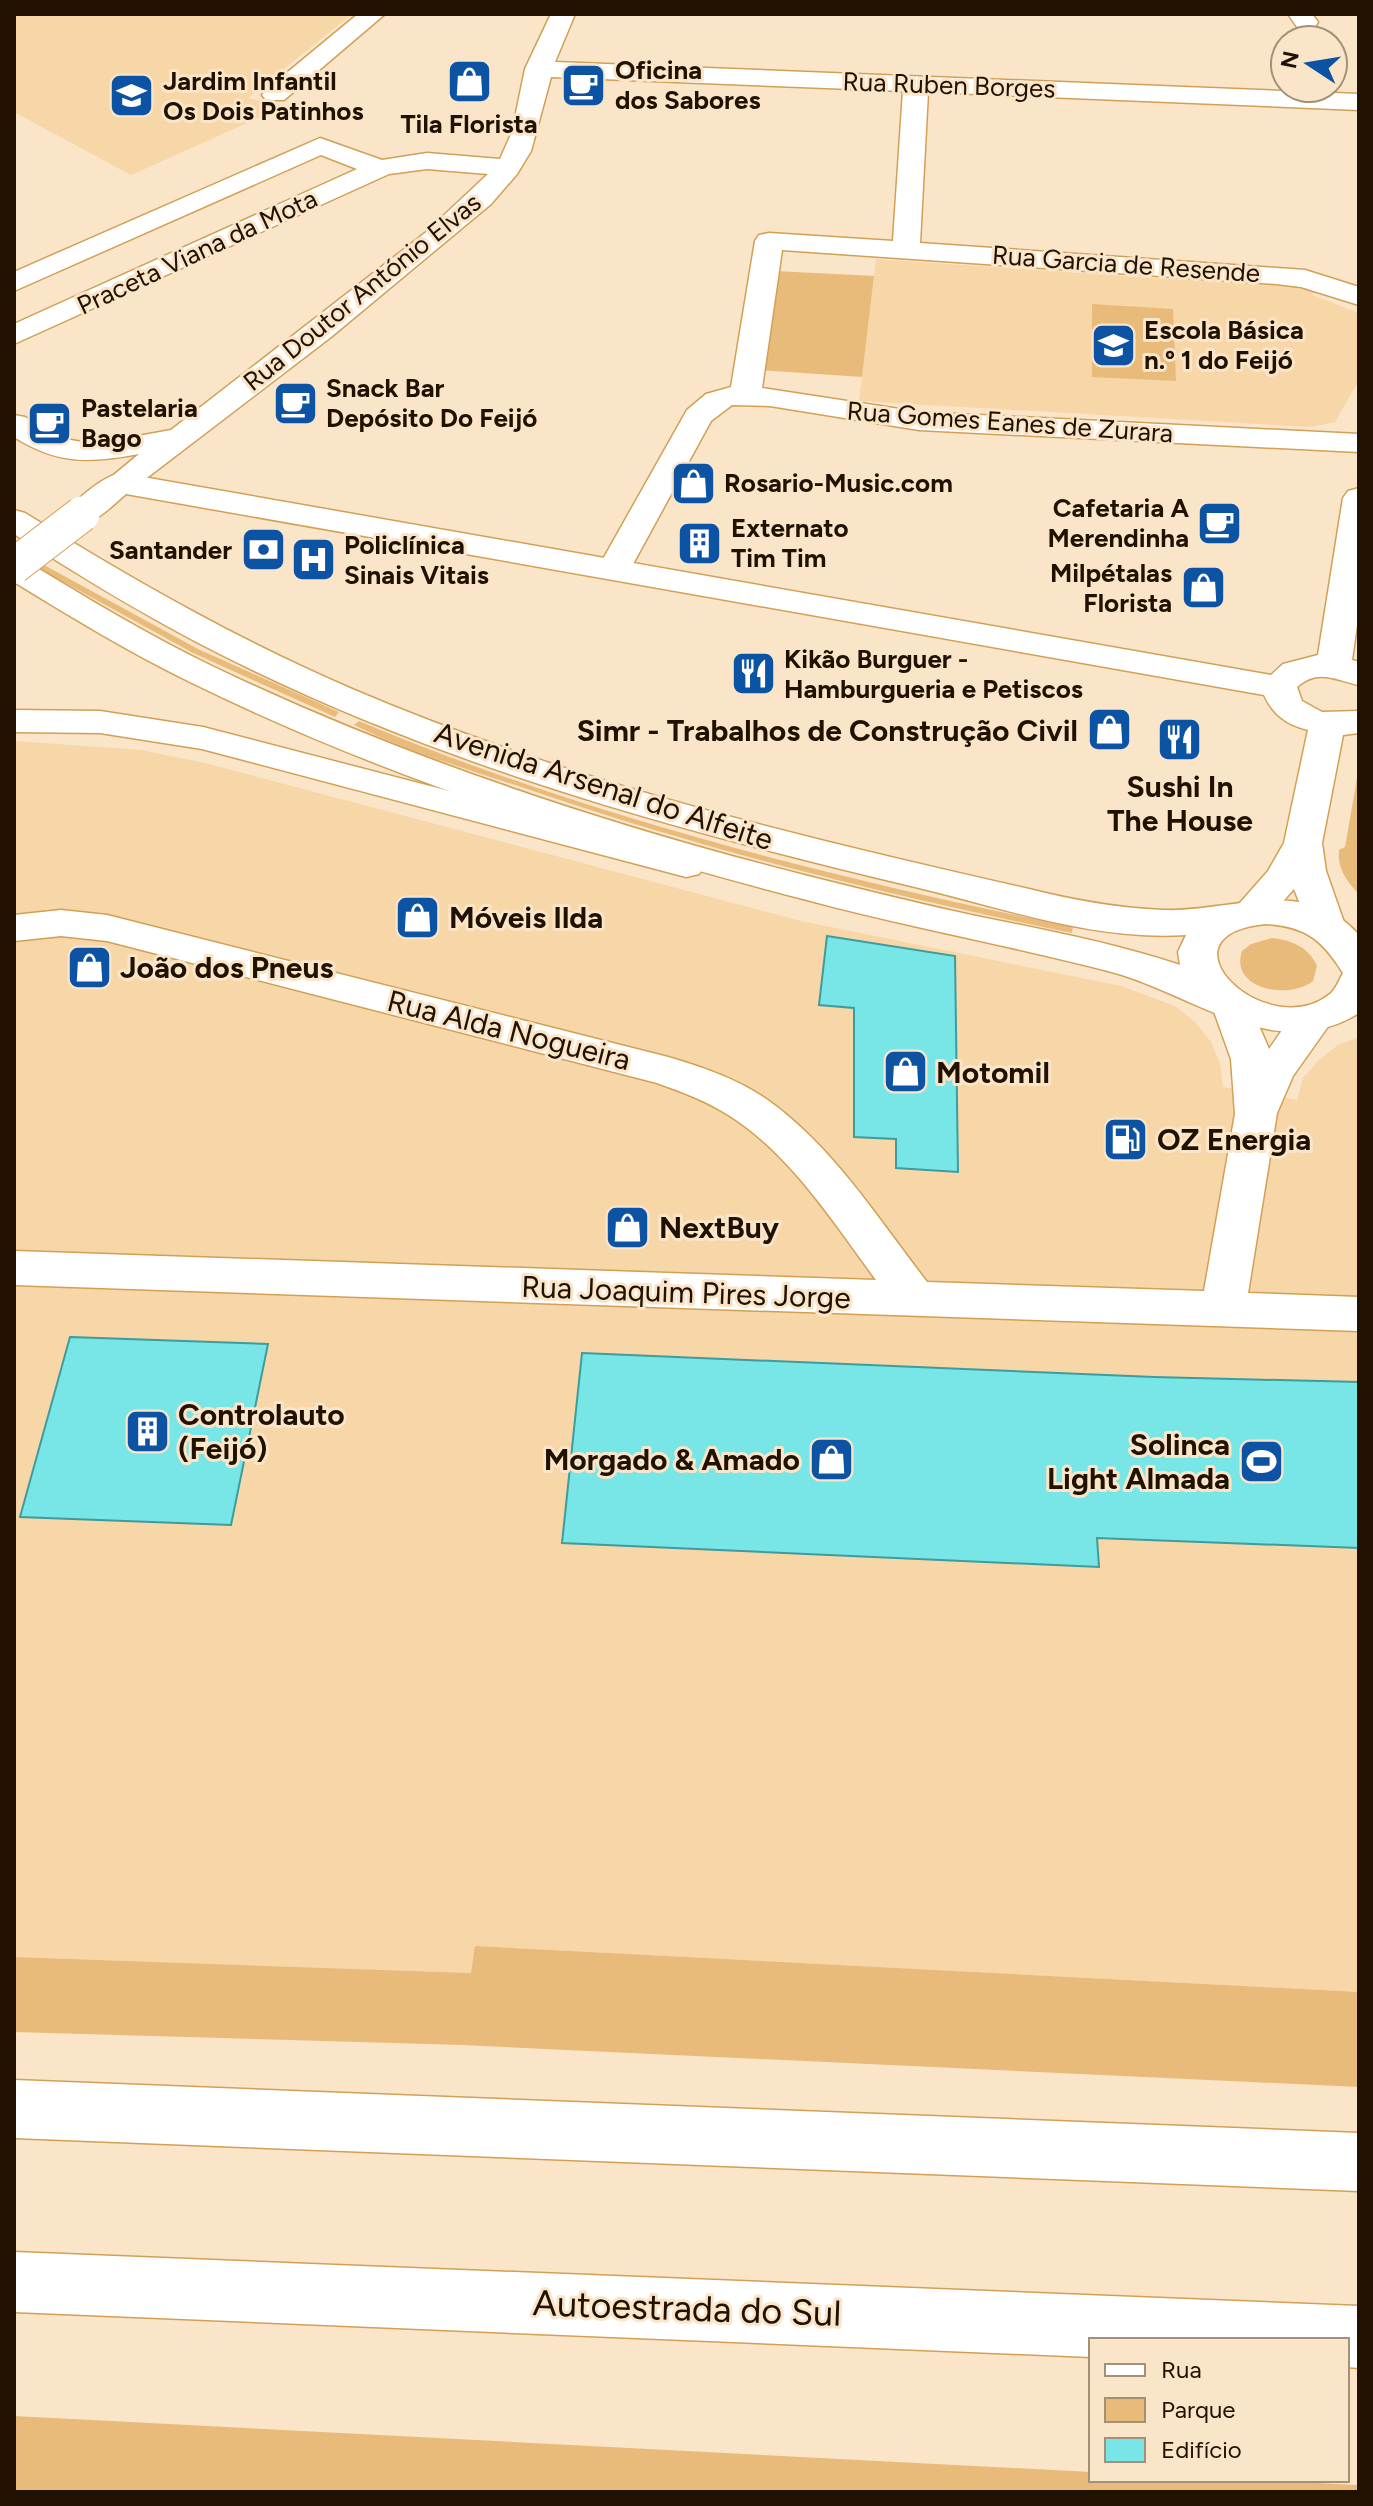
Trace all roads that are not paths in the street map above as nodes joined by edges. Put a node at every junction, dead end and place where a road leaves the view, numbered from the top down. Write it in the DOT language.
graph roads {
  1 [pos="373,14"];
  2 [pos="563,14"];
  3 [pos="538,69"];
  4 [pos="916,84"];
  5 [pos="275,95"];
  6 [pos="1359,102"];
  7 [pos="380,168"];
  8 [pos="508,168"];
  9 [pos="906,250"];
  10 [pos="14,282"];
  11 [pos="1354,290"];
  12 [pos="14,335"];
  13 [pos="745,397"];
  14 [pos="14,424"];
  15 [pos="186,434"];
  16 [pos="1359,443"];
  17 [pos="120,483"];
  18 [pos="1359,498"];
  19 [pos="14,520"];
  20 [pos="1355,560"];
  21 [pos="14,567"];
  22 [pos="615,568"];
  23 [pos="1347,671"];
  24 [pos="1280,687"];
  25 [pos="14,721"];
  26 [pos="1343,723"];
  27 [pos="1303,843"];
  28 [pos="1242,914"];
  29 [pos="962,926"];
  30 [pos="14,928"];
  31 [pos="1346,944"];
  32 [pos="1359,980"];
  33 [pos="1225,1002"];
  34 [pos="1334,1013"];
  35 [pos="1256,1114"];
  36 [pos="14,1268"];
  37 [pos="916,1300"];
  38 [pos="1223,1309"];
  39 [pos="1359,1314"];
  40 [pos="14,2109"];
  41 [pos="1359,2162"];
  42 [pos="14,2282"];
  43 [pos="1359,2337"];
  1 -- 5 [label="main road"];
  2 -- 3 [label="main road, Rua Doutor António Elvas"];
  3 -- 4 [label="main road, Rua Ruben Borges"];
  3 -- 8 [label="main road, Rua Doutor António Elvas"];
  4 -- 6 [label="main road, Rua Ruben Borges"];
  4 -- 9 [label="main road"];
  7 -- 8 [label="main road, Praceta Viana da Mota"];
  7 -- 10 [label="main road, Praceta Viana da Mota"];
  7 -- 12 [label="main road, Praceta Viana da Mota"];
  8 -- 15 [label="main road, Rua Doutor António Elvas"];
  9 -- 11 [label="main road, Rua Garcia de Resende"];
  9 -- 13 [label="main road, Rua Garcia de Resende"];
  13 -- 16 [label="main road, Rua Gomes Eanes de Zurara"];
  13 -- 22 [label="main road, Rua Gomes Eanes de Zurara"];
  14 -- 15 [label="main road"];
  15 -- 17 [label="main road, Rua Doutor António Elvas"];
  17 -- 21 [label="main road, Rua Doutor António Elvas, bridge"];
  17 -- 22 [label="main road"];
  18 -- 20 [label="main road"];
  19 -- 28 [label="main road, Avenida Arsenal do Alfeite"];
  20 -- 23 [label="main road"];
  21 -- 29 [label="main road, Avenida Arsenal do Alfeite"];
  22 -- 24 [label="main road"];
  23 -- 24 [label="main road"];
  24 -- 26 [label="main road"];
  25 -- 29 [label="main road"];
  26 -- 27 [label="main road"];
  27 -- 28 [label="main road"];
  27 -- 31 [label="main road"];
  28 -- 31 [label="main road, Avenida Arsenal do Alfeite"];
  28 -- 33 [label="main road"];
  29 -- 33 [label="main road, Avenida Arsenal do Alfeite"];
  30 -- 37 [label="main road, Rua Alda Nogueira"];
  32 -- 34 [label="main road"];
  33 -- 34 [label="main road, Avenida Arsenal do Alfeite"];
  33 -- 35 [label="main road"];
  34 -- 35 [label="main road"];
  35 -- 38 [label="main road"];
  36 -- 37 [label="main road, Rua Joaquim Pires Jorge"];
  37 -- 38 [label="main road, Rua Joaquim Pires Jorge"];
  38 -- 39 [label="main road, Rua Joaquim Pires Jorge"];
  40 -- 41 [label="main road"];
  42 -- 43 [label="main road, Autoestrada do Sul"];
}
